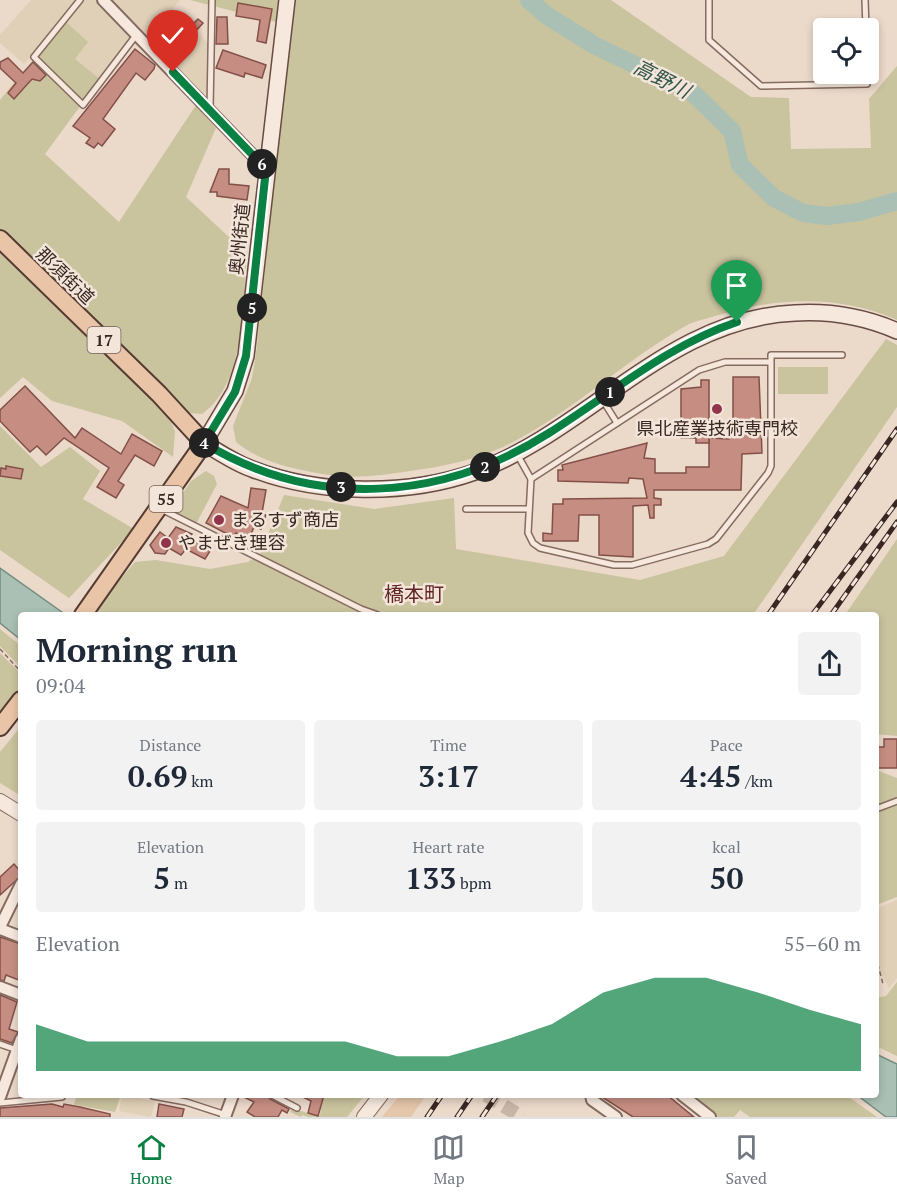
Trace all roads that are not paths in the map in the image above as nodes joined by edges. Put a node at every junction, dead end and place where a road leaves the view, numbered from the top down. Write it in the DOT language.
graph roads {
  1 [pos="80,0"];
  2 [pos="103,0"];
  3 [pos="212,0"];
  4 [pos="286,0"];
  5 [pos="709,0"];
  6 [pos="866,0"];
  7 [pos="866,18"];
  8 [pos="137,34"];
  9 [pos="867,84"];
  10 [pos="210,110"];
  11 [pos="266,169"];
  12 [pos="0,239"];
  13 [pos="897,331"];
  14 [pos="842,355"];
  15 [pos="771,362"];
  16 [pos="601,398"];
  17 [pos="617,423"];
  18 [pos="204,443"];
  19 [pos="516,452"];
  20 [pos="531,479"];
  21 [pos="159,508"];
  22 [pos="466,509"];
  23 [pos="529,509"];
  24 [pos="85,612"];
  25 [pos="370,612"];
  26 [pos="18,703"];
  27 [pos="0,727"];
  28 [pos="0,801"];
  29 [pos="897,801"];
  30 [pos="879,808"];
  31 [pos="18,812"];
  32 [pos="18,890"];
  33 [pos="0,928"];
  34 [pos="18,936"];
  35 [pos="0,987"];
  36 [pos="18,994"];
  37 [pos="0,1044"];
  38 [pos="17,1050"];
  39 [pos="0,1097"];
  40 [pos="44,1098"];
  41 [pos="164,1098"];
  42 [pos="232,1098"];
  43 [pos="278,1098"];
  44 [pos="379,1098"];
  45 [pos="592,1098"];
  46 [pos="686,1098"];
  47 [pos="0,1103"];
  48 [pos="297,1108"];
  49 [pos="226,1116"];
  50 [pos="364,1117"];
  51 [pos="616,1117"];
  52 [pos="709,1117"];
  1 -- 8 [label="lane"];
  2 -- 8 [label="street"];
  3 -- 10 [label="lane"];
  4 -- 11 [label="main road, 奥州街道"];
  5 -- 9 [label="lane"];
  6 -- 7 [label="lane"];
  8 -- 10 [label="street"];
  10 -- 11 [label="street"];
  11 -- 18 [label="main road, 奥州街道"];
  12 -- 18 [label="main road, 那須街道 / 17"];
  13 -- 16 [label="main road"];
  14 -- 15 [label="lane"];
  15 -- 17 [label="lane"];
  15 -- 23 [label="lane"];
  16 -- 17 [label="lane"];
  16 -- 19 [label="main road"];
  17 -- 20 [label="lane"];
  18 -- 19 [label="main road"];
  18 -- 21 [label="main road, 奥州街道 / 55"];
  19 -- 20 [label="lane"];
  20 -- 23 [label="lane"];
  21 -- 24 [label="main road, 奥州街道 / 55"];
  21 -- 25 [label="lane"];
  22 -- 23 [label="lane"];
  26 -- 27 [label="main road"];
  28 -- 31 [label="street"];
  29 -- 30 [label="lane"];
  32 -- 33 [label="street"];
  33 -- 34 [label="street"];
  35 -- 36 [label="street"];
  37 -- 38 [label="lane"];
  38 -- 39 [label="street"];
  40 -- 47 [label="lane"];
  41 -- 49 [label="lane"];
  42 -- 49 [label="street"];
  43 -- 48 [label="lane"];
  44 -- 50 [label="street"];
  45 -- 51 [label="street"];
  46 -- 52 [label="street"];
}
